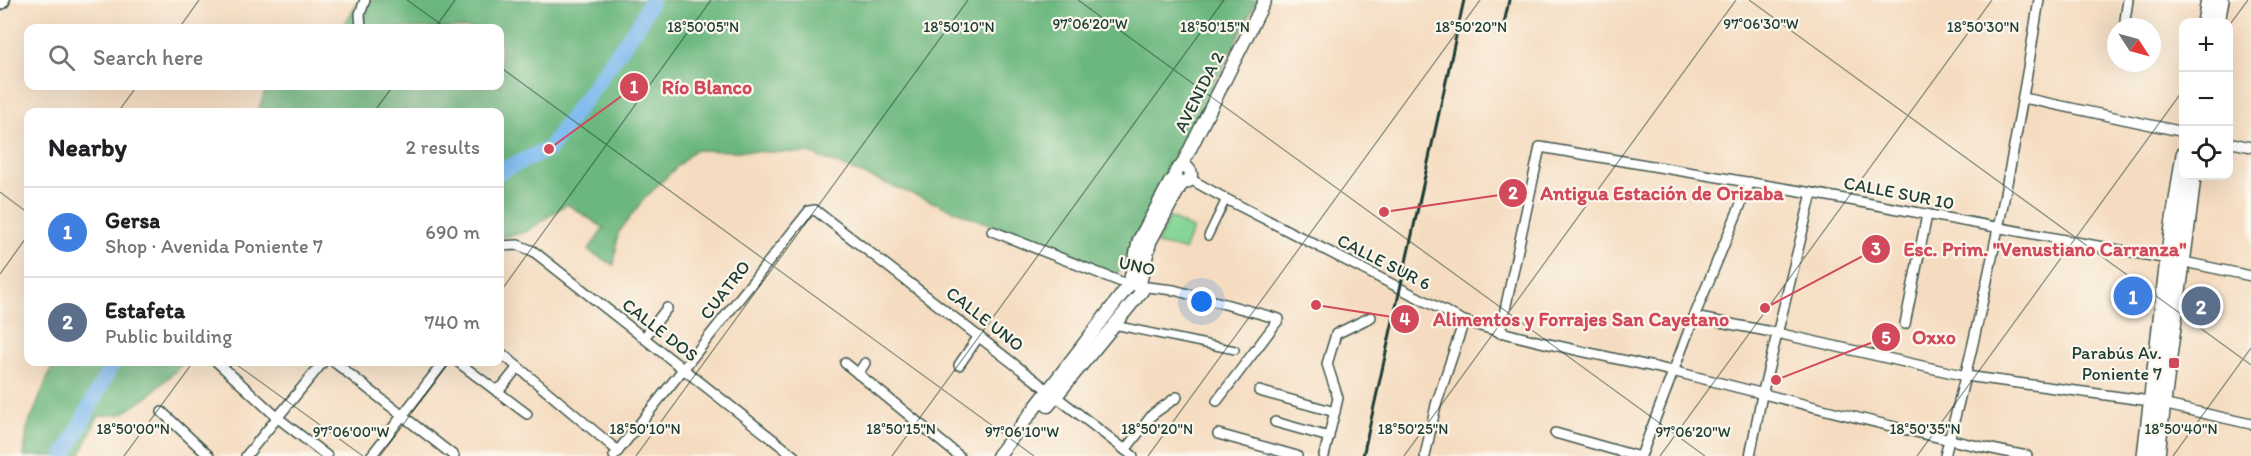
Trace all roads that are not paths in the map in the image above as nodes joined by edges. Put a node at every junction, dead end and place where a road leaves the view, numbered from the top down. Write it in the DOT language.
graph roads {
  1 [pos="365,0"];
  2 [pos="1265,0"];
  3 [pos="2039,0"];
  4 [pos="2128,0"];
  5 [pos="2209,0"];
  6 [pos="2221,0"];
  7 [pos="2125,18"];
  8 [pos="2206,18"];
  9 [pos="2218,18"];
  10 [pos="361,24"];
  11 [pos="2024,98"];
  12 [pos="2179,131"];
  13 [pos="2233,143"];
  14 [pos="2251,147"];
  15 [pos="1182,177"];
  16 [pos="2182,180"];
  17 [pos="2192,180"];
  18 [pos="1750,182"];
  19 [pos="1812,193"];
  20 [pos="1226,200"];
  21 [pos="815,210"];
  22 [pos="1927,215"];
  23 [pos="2000,229"];
  24 [pos="992,231"];
  25 [pos="1208,236"];
  26 [pos="504,246"];
  27 [pos="2176,260"];
  28 [pos="2251,276"];
  29 [pos="1134,286"];
  30 [pos="667,308"];
  31 [pos="1371,317"];
  32 [pos="1694,317"];
  33 [pos="1464,321"];
  34 [pos="1905,324"];
  35 [pos="1114,325"];
  36 [pos="1500,333"];
  37 [pos="1777,333"];
  38 [pos="979,336"];
  39 [pos="644,339"];
  40 [pos="1235,350"];
  41 [pos="504,355"];
  42 [pos="845,363"];
  43 [pos="865,363"];
  44 [pos="959,365"];
  45 [pos="221,366"];
  46 [pos="320,366"];
  47 [pos="339,366"];
  48 [pos="441,366"];
  49 [pos="464,366"];
  50 [pos="518,367"];
  51 [pos="683,370"];
  52 [pos="1673,372"];
  53 [pos="858,374"];
  54 [pos="1966,376"];
  55 [pos="497,389"];
  56 [pos="1258,391"];
  57 [pos="1053,393"];
  58 [pos="1762,395"];
  59 [pos="1177,398"];
  60 [pos="1217,401"];
  61 [pos="2156,402"];
  62 [pos="162,412"];
  63 [pos="1335,412"];
  64 [pos="527,414"];
  65 [pos="402,416"];
  66 [pos="278,418"];
  67 [pos="1275,422"];
  68 [pos="2251,424"];
  69 [pos="1555,433"];
  70 [pos="1218,434"];
  71 [pos="1329,437"];
  72 [pos="1949,441"];
  73 [pos="616,453"];
  74 [pos="1129,453"];
  75 [pos="209,456"];
  76 [pos="246,456"];
  77 [pos="327,456"];
  78 [pos="371,456"];
  79 [pos="454,456"];
  80 [pos="794,456"];
  81 [pos="959,456"];
  82 [pos="998,456"];
  83 [pos="1007,456"];
  84 [pos="1297,456"];
  85 [pos="1324,456"];
  86 [pos="1425,456"];
  87 [pos="1636,456"];
  88 [pos="1641,456"];
  89 [pos="1750,456"];
  90 [pos="1945,456"];
  91 [pos="2027,456"];
  92 [pos="2145,456"];
  93 [pos="2157,456"];
  1 -- 10 [label="street"];
  2 -- 15 [label="street, AVENIDA 2"];
  3 -- 11 [label="street"];
  4 -- 7 [label="street"];
  5 -- 8 [label="main road"];
  6 -- 9 [label="main road"];
  11 -- 12 [label="street"];
  11 -- 23 [label="street"];
  13 -- 14 [label="street"];
  15 -- 20 [label="street, CALLE SUR 6"];
  15 -- 29 [label="street, AVENIDA 2"];
  16 -- 27 [label="main road"];
  17 -- 27 [label="main road"];
  18 -- 19 [label="street, CALLE SUR 10"];
  18 -- 32 [label="street"];
  18 -- 36 [label="street, CALLE SUR 10"];
  19 -- 22 [label="street, CALLE SUR 10"];
  19 -- 37 [label="street"];
  20 -- 25 [label="street"];
  20 -- 33 [label="street, CALLE SUR 6"];
  21 -- 38 [label="street, CALLE UNO"];
  21 -- 51 [label="street, CUATRO"];
  22 -- 23 [label="street, CALLE SUR 10"];
  22 -- 34 [label="street"];
  23 -- 27 [label="street, CALLE SUR 10"];
  23 -- 54 [label="street"];
  24 -- 29 [label="street, UNO"];
  26 -- 39 [label="street, CALLE DOS"];
  27 -- 28 [label="street, CALLE SUR 10"];
  27 -- 61 [label="main road"];
  29 -- 35 [label="street"];
  29 -- 57 [label="street"];
  29 -- 60 [label="street, UNO"];
  30 -- 39 [label="street"];
  31 -- 63 [label="street"];
  32 -- 37 [label="street"];
  32 -- 52 [label="street"];
  33 -- 36 [label="street, CALLE SUR 6"];
  33 -- 86 [label="street"];
  35 -- 40 [label="street"];
  35 -- 57 [label="street"];
  36 -- 52 [label="street, CALLE SUR 6"];
  37 -- 54 [label="street"];
  37 -- 58 [label="street"];
  38 -- 44 [label="street"];
  38 -- 57 [label="street, CALLE UNO"];
  39 -- 51 [label="street, CALLE DOS"];
  41 -- 50 [label="street"];
  42 -- 53 [label="street"];
  43 -- 53 [label="street"];
  45 -- 66 [label="street"];
  46 -- 66 [label="street"];
  47 -- 65 [label="street"];
  48 -- 65 [label="street"];
  49 -- 55 [label="street"];
  50 -- 55 [label="street"];
  50 -- 73 [label="street"];
  51 -- 73 [label="street, CUATRO"];
  51 -- 80 [label="street, CALLE DOS"];
  52 -- 58 [label="street, CALLE SUR 6"];
  52 -- 88 [label="street"];
  53 -- 81 [label="street"];
  54 -- 61 [label="street"];
  54 -- 72 [label="street"];
  55 -- 64 [label="street"];
  56 -- 63 [label="street"];
  57 -- 74 [label="street, CALLE UNO"];
  57 -- 82 [label="street"];
  57 -- 83 [label="street"];
  58 -- 72 [label="street, CALLE SUR 6"];
  58 -- 89 [label="street"];
  59 -- 74 [label="street"];
  61 -- 68 [label="street"];
  61 -- 92 [label="main road"];
  61 -- 93 [label="main road"];
  62 -- 75 [label="street"];
  63 -- 71 [label="street"];
  65 -- 78 [label="street"];
  65 -- 79 [label="street"];
  66 -- 76 [label="street"];
  66 -- 77 [label="street"];
  67 -- 71 [label="street"];
  69 -- 87 [label="street"];
  70 -- 84 [label="street"];
  71 -- 85 [label="street"];
  72 -- 90 [label="street"];
  72 -- 91 [label="street, CALLE SUR 6"];
}
